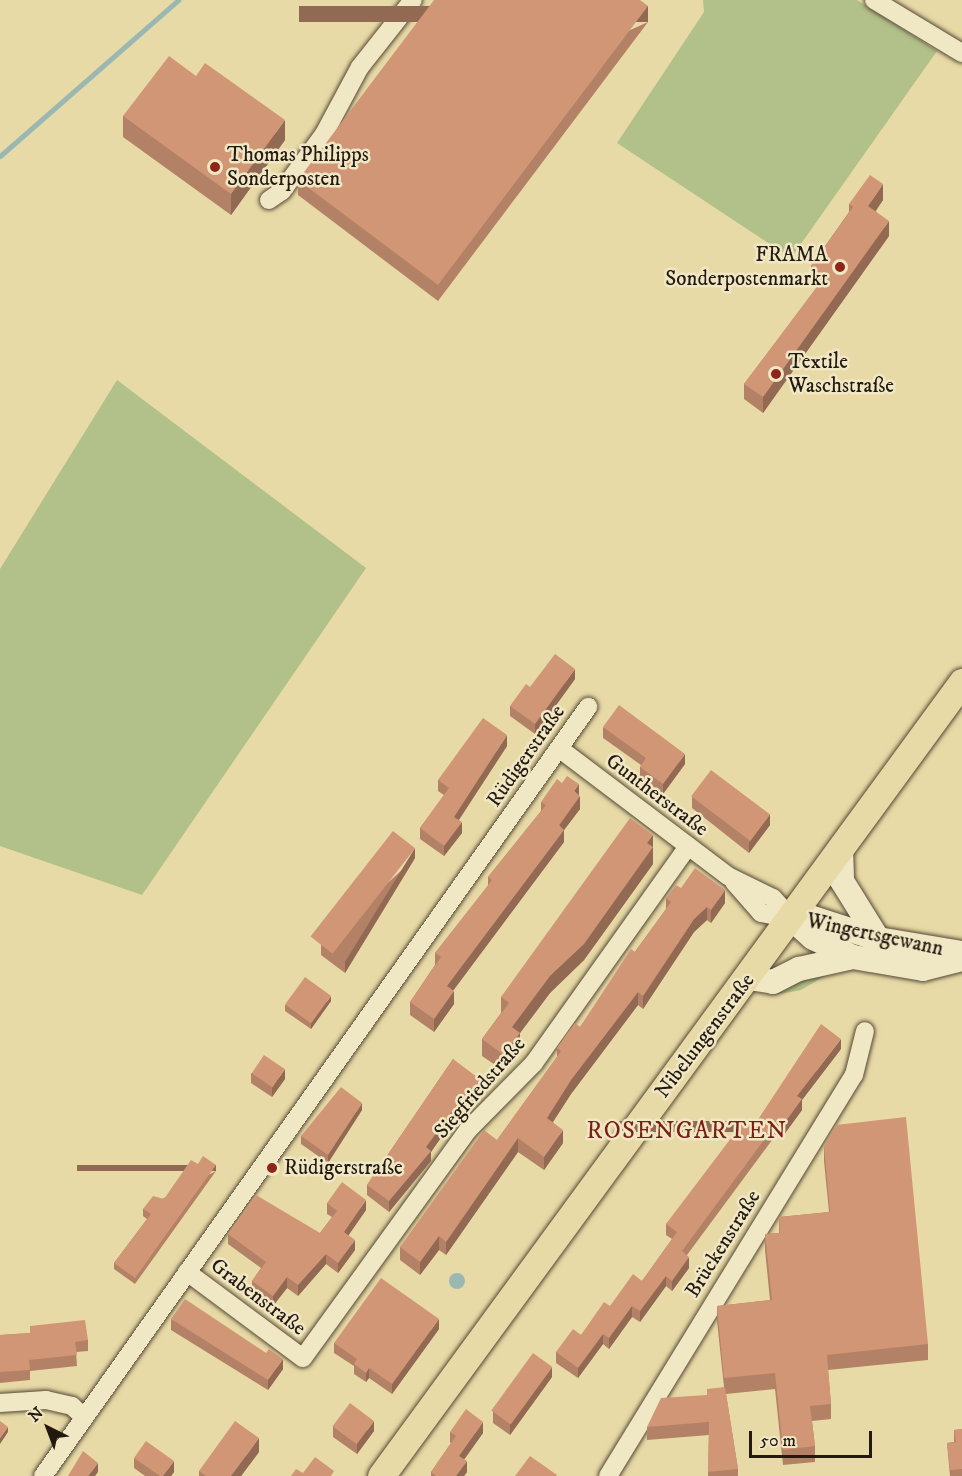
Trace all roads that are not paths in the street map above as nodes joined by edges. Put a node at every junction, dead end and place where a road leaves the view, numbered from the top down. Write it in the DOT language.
graph roads {
  1 [pos="413,0"];
  2 [pos="874,0"];
  3 [pos="962,53"];
  4 [pos="269,200"];
  5 [pos="962,682"];
  6 [pos="588,707"];
  7 [pos="560,749"];
  8 [pos="688,846"];
  9 [pos="841,849"];
  10 [pos="792,919"];
  11 [pos="878,939"];
  12 [pos="962,952"];
  13 [pos="853,957"];
  14 [pos="962,959"];
  15 [pos="749,978"];
  16 [pos="865,1031"];
  17 [pos="187,1272"];
  18 [pos="303,1358"];
  19 [pos="0,1403"];
  20 [pos="84,1417"];
  21 [pos="44,1476"];
  22 [pos="381,1476"];
  23 [pos="608,1476"];
  1 -- 4 [label="street"];
  2 -- 3 [label="street"];
  5 -- 9 [label="main road, Nibelungenstraße"];
  6 -- 7 [label="street, Rüdigerstraße"];
  7 -- 8 [label="street, Guntherstraße"];
  7 -- 17 [label="street, Rüdigerstraße"];
  8 -- 10 [label="street, Guntherstraße"];
  8 -- 18 [label="street, Siegfriedstraße"];
  9 -- 10 [label="main road, Nibelungenstraße"];
  9 -- 11 [label="main road"];
  10 -- 11 [label="main road, Wingertsgewann"];
  10 -- 13 [label="main road, Wingertsgewann"];
  10 -- 15 [label="main road, Nibelungenstraße"];
  11 -- 12 [label="main road, Wingertsgewann"];
  13 -- 14 [label="main road, Wingertsgewann"];
  13 -- 15 [label="main road"];
  15 -- 22 [label="main road, Nibelungenstraße"];
  16 -- 23 [label="street, Brückenstraße"];
  17 -- 18 [label="street, Grabenstraße"];
  17 -- 20 [label="street, Rüdigerstraße"];
  19 -- 20 [label="street"];
  20 -- 21 [label="street, Rüdigerstraße"];
}
